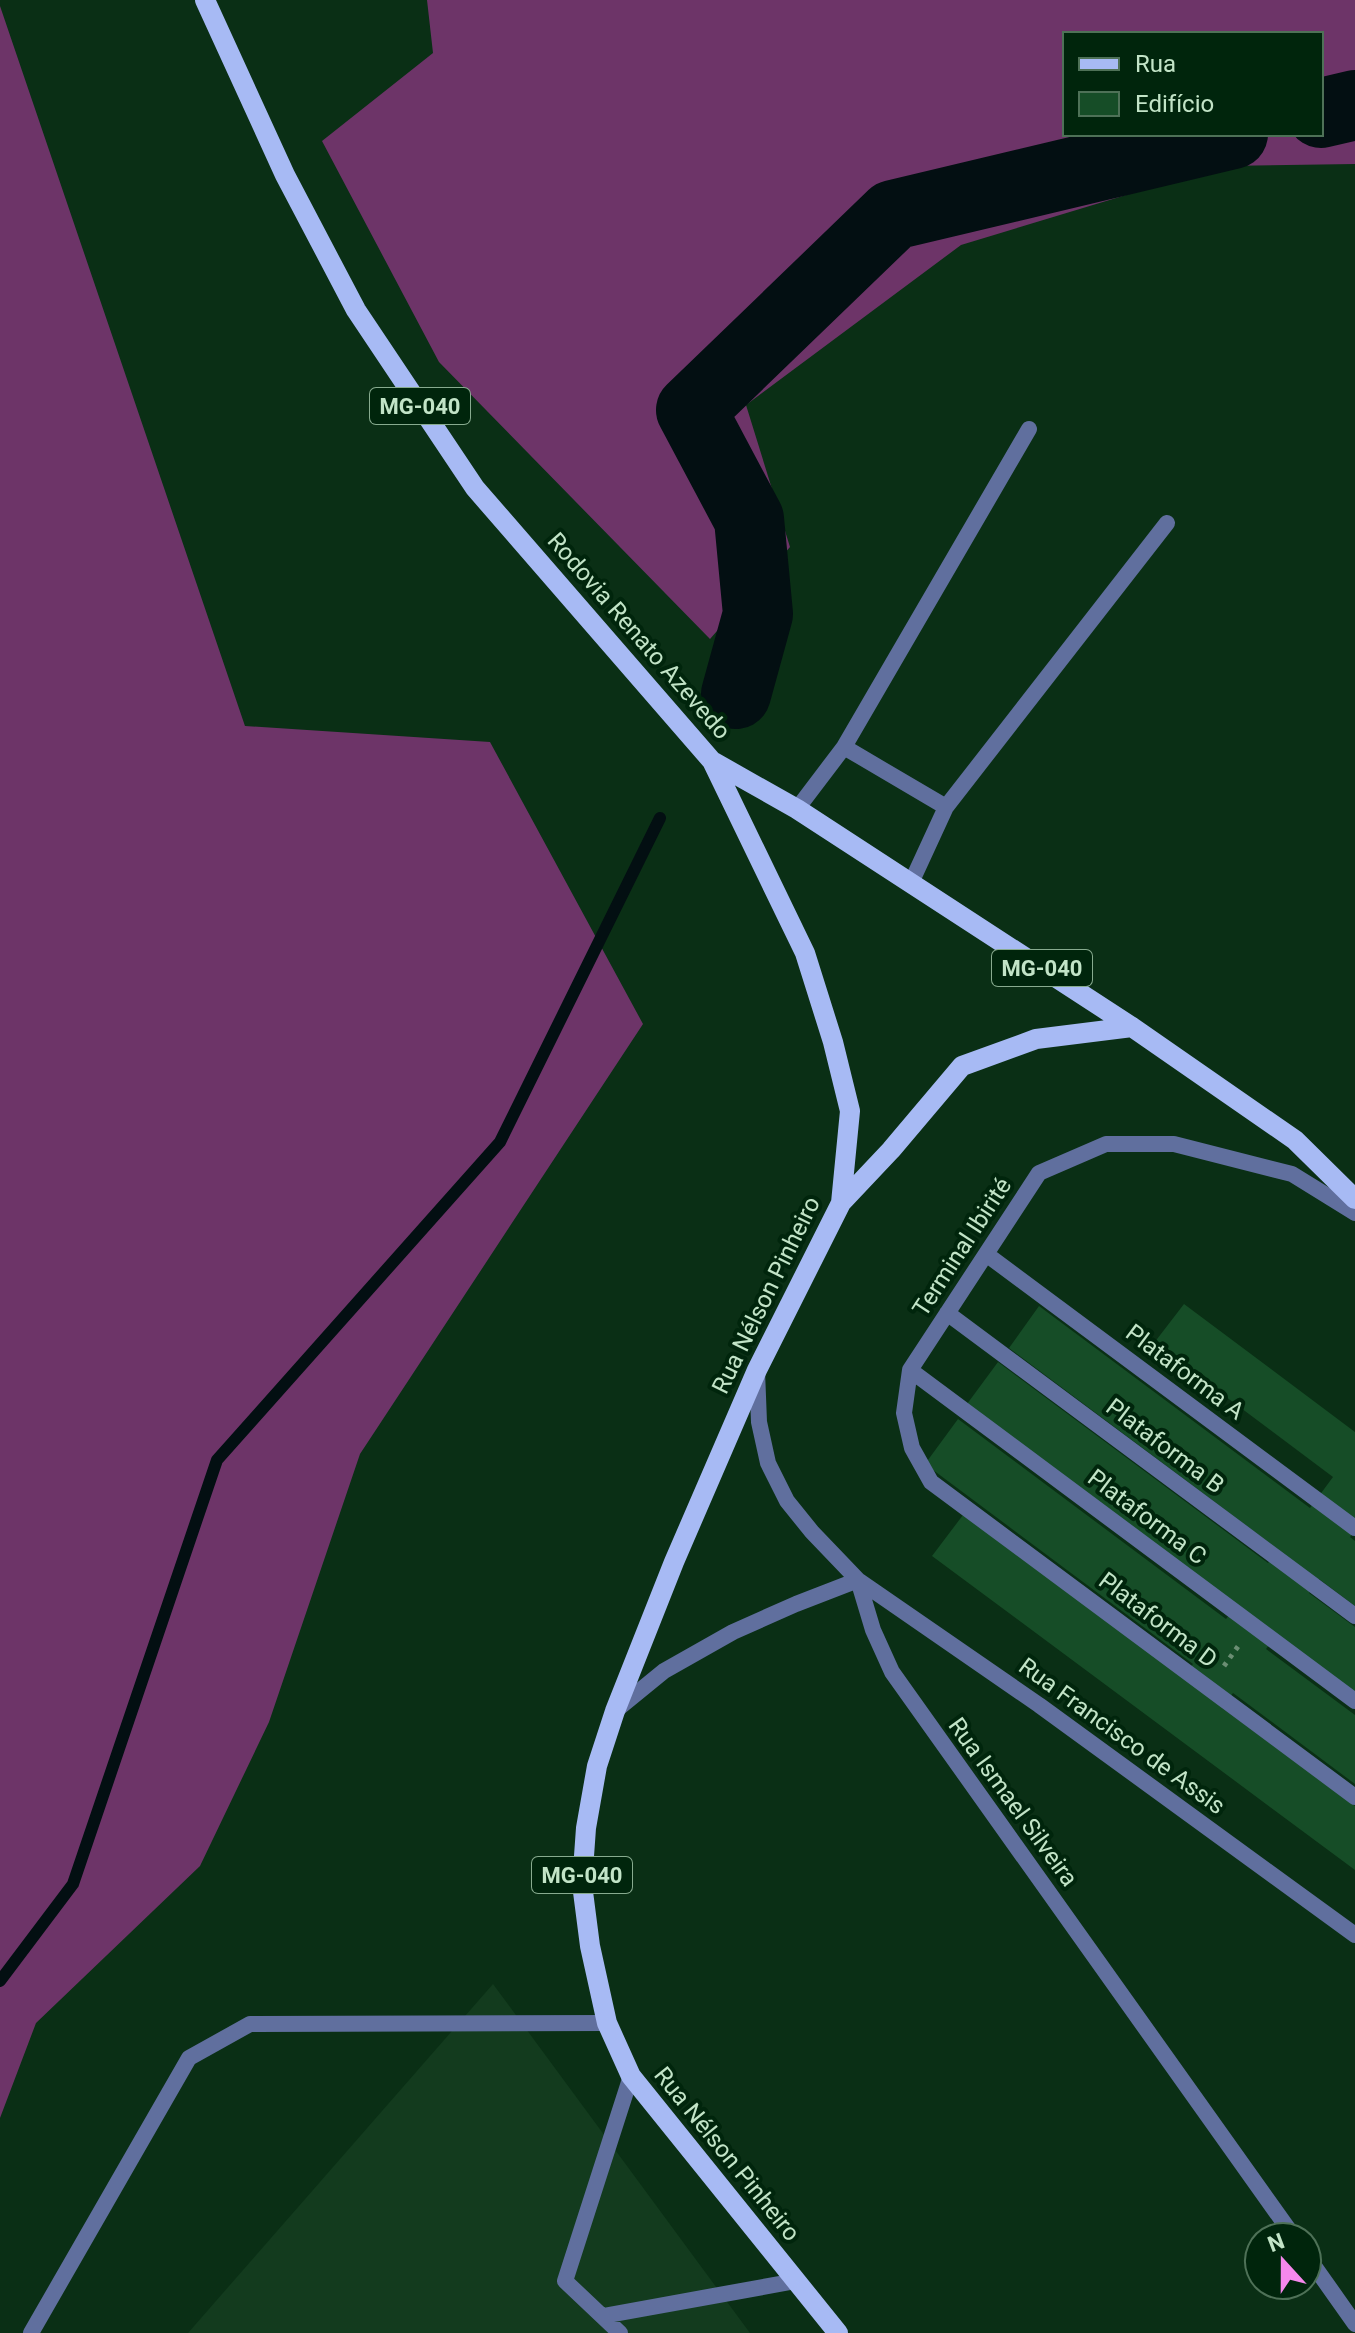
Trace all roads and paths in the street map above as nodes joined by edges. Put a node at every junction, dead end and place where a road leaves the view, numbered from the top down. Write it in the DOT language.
graph roads {
  1 [pos="205,0"];
  2 [pos="1029,429"];
  3 [pos="1167,523"];
  4 [pos="844,747"];
  5 [pos="712,761"];
  6 [pos="946,807"];
  7 [pos="797,809"];
  8 [pos="911,883"];
  9 [pos="1132,1027"];
  10 [pos="1355,1199"];
  11 [pos="841,1203"];
  12 [pos="1355,1213"];
  13 [pos="986,1254"];
  14 [pos="947,1313"];
  15 [pos="757,1370"];
  16 [pos="910,1370"];
  17 [pos="931,1482"];
  18 [pos="1355,1528"];
  19 [pos="858,1580"];
  20 [pos="1355,1616"];
  21 [pos="1254,1626"];
  22 [pos="1208,1687"];
  23 [pos="1355,1701"];
  24 [pos="615,1711"];
  25 [pos="1355,1797"];
  26 [pos="1355,1935"];
  27 [pos="607,2023"];
  28 [pos="631,2076"];
  29 [pos="1283,2221"];
  30 [pos="1323,2279"];
  31 [pos="796,2281"];
  32 [pos="603,2316"];
  33 [pos="1355,2324"];
  34 [pos="31,2333"];
  35 [pos="620,2333"];
  36 [pos="838,2333"];
  1 -- 5 [label="main road, Rodovia Renato Azevedo / MG-040"];
  2 -- 4 [label="street"];
  3 -- 6 [label="street"];
  4 -- 6 [label="street"];
  4 -- 7 [label="street"];
  5 -- 7 [label="main road, Rodovia Renato Azevedo / MG-040"];
  5 -- 11 [label="main road, Rua Nélson Pinheiro / MG-040"];
  6 -- 8 [label="street"];
  7 -- 8 [label="main road, Rodovia Renato Azevedo / MG-040"];
  8 -- 9 [label="main road, Rodovia Renato Azevedo / MG-040"];
  9 -- 10 [label="main road, Rodovia Renato Azevedo / MG-040"];
  9 -- 11 [label="main road"];
  11 -- 15 [label="main road, Rua Nélson Pinheiro / MG-040"];
  12 -- 13 [label="street, Terminal Ibirité"];
  13 -- 14 [label="street, Terminal Ibirité"];
  13 -- 18 [label="street, Plataforma A"];
  14 -- 16 [label="street, Terminal Ibirité"];
  14 -- 20 [label="street, Plataforma B"];
  15 -- 19 [label="street, Rua Ismael Silveira"];
  15 -- 24 [label="main road, Rua Nélson Pinheiro / MG-040"];
  16 -- 17 [label="street, Terminal Ibirité"];
  16 -- 21 [label="street, Plataforma C"];
  17 -- 22 [label="street, Plataforma D"];
  19 -- 24 [label="street"];
  19 -- 26 [label="street, Rua Francisco de Assis"];
  19 -- 29 [label="street, Rua Ismael Silveira"];
  21 -- 22 [label="path"];
  21 -- 23 [label="street, Plataforma C"];
  22 -- 25 [label="street, Plataforma D"];
  24 -- 27 [label="main road, Rua Nélson Pinheiro / MG-040"];
  27 -- 28 [label="main road, Rua Nélson Pinheiro / MG-040"];
  27 -- 34 [label="street"];
  28 -- 31 [label="main road, Rua Nélson Pinheiro / MG-040"];
  28 -- 32 [label="street"];
  30 -- 33 [label="street"];
  31 -- 32 [label="street"];
  31 -- 36 [label="main road, Rua Nélson Pinheiro / MG-040"];
  32 -- 35 [label="street"];
}
